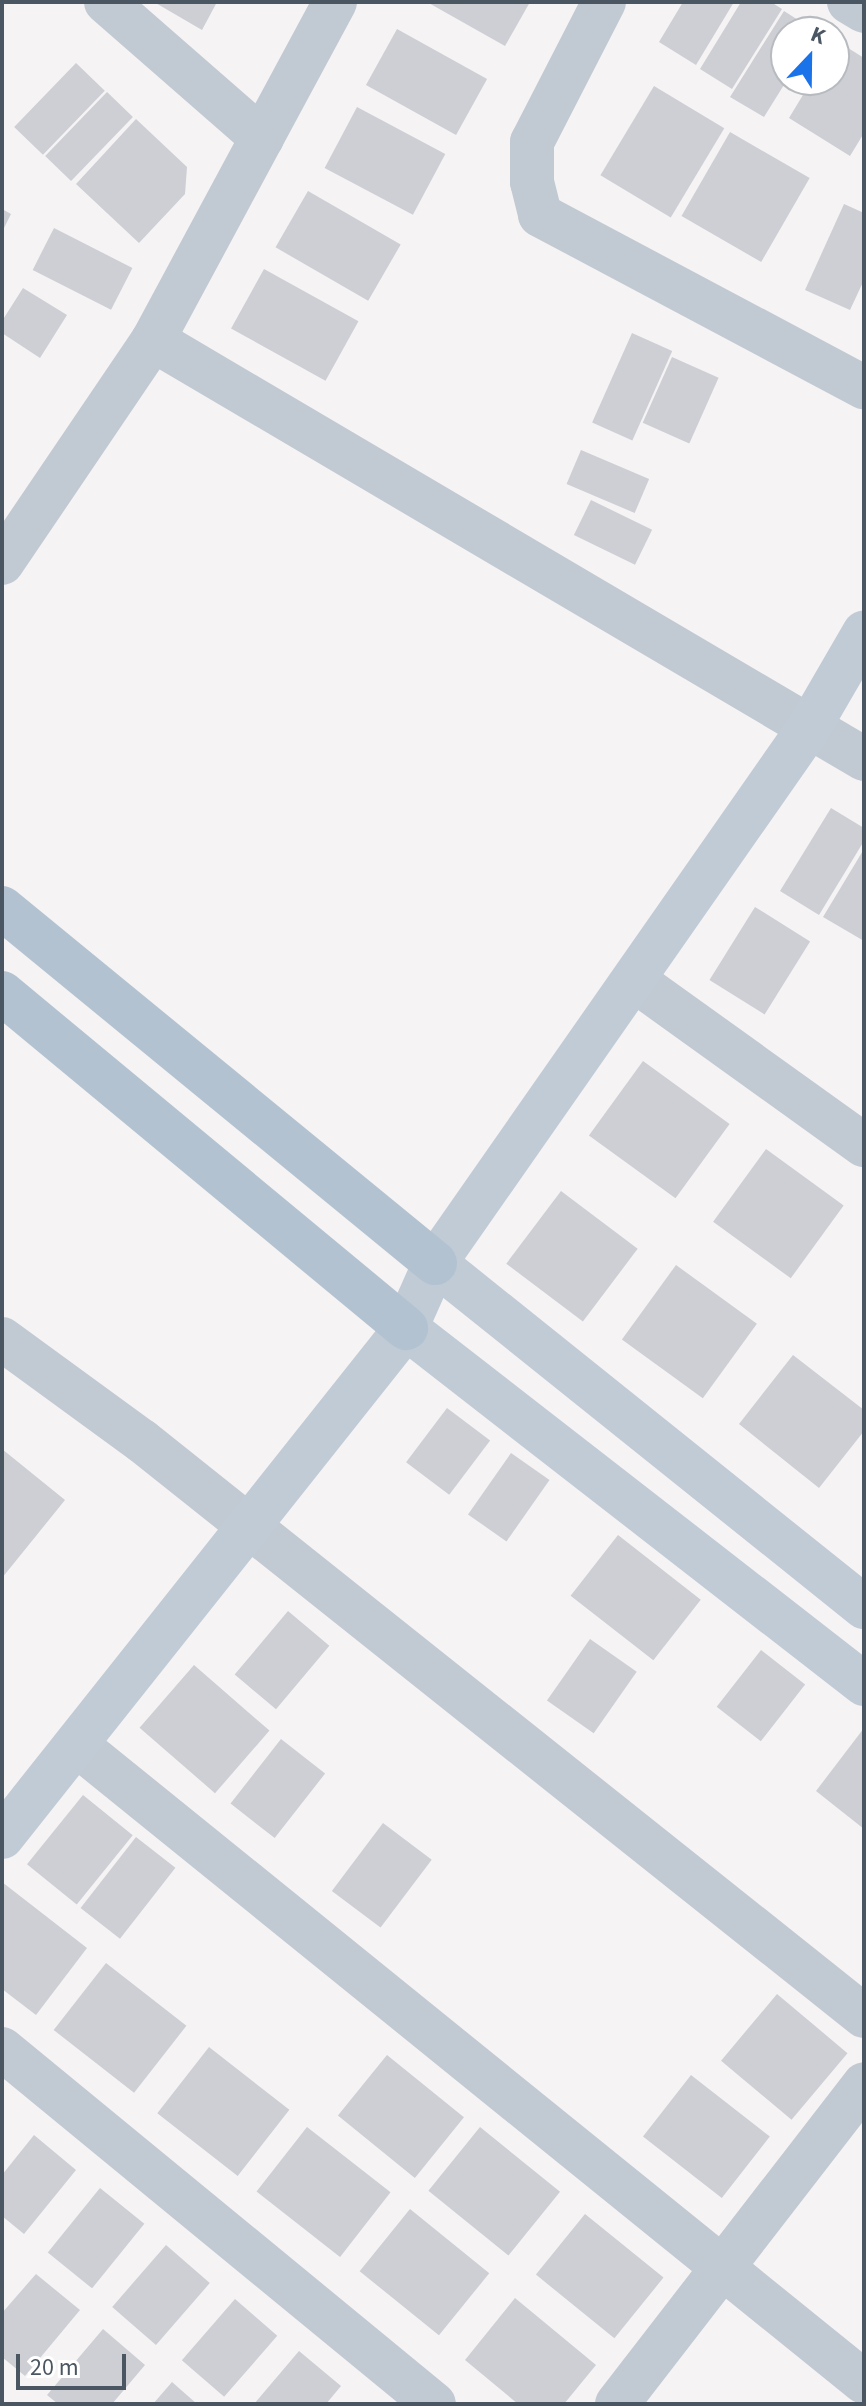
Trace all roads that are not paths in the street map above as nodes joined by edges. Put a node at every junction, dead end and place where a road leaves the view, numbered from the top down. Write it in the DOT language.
graph roads {
  1 [pos="106,2"];
  2 [pos="335,2"];
  3 [pos="604,2"];
  4 [pos="849,2"];
  5 [pos="864,11"];
  6 [pos="262,138"];
  7 [pos="153,340"];
  8 [pos="864,387"];
  9 [pos="2,563"];
  10 [pos="864,633"];
  11 [pos="810,726"];
  12 [pos="864,759"];
  13 [pos="2,908"];
  14 [pos="634,980"];
  15 [pos="2,993"];
  16 [pos="864,1145"];
  17 [pos="435,1263"];
  18 [pos="406,1328"];
  19 [pos="2,1339"];
  20 [pos="252,1528"];
  21 [pos="864,1607"];
  22 [pos="864,1684"];
  23 [pos="78,1746"];
  24 [pos="2,1837"];
  25 [pos="864,2016"];
  26 [pos="2,2049"];
  27 [pos="864,2084"];
  28 [pos="722,2267"];
  29 [pos="864,2382"];
  30 [pos="864,2398"];
  31 [pos="434,2404"];
  32 [pos="617,2404"];
  33 [pos="859,2404"];
  1 -- 6 [label="street"];
  2 -- 6 [label="street"];
  3 -- 8 [label="street"];
  4 -- 5 [label="street"];
  6 -- 7 [label="street"];
  7 -- 9 [label="street"];
  7 -- 11 [label="street"];
  10 -- 11 [label="street"];
  11 -- 12 [label="street"];
  11 -- 14 [label="street"];
  13 -- 17 [label="main road"];
  14 -- 16 [label="street"];
  14 -- 17 [label="street"];
  15 -- 18 [label="main road"];
  17 -- 18 [label="street"];
  17 -- 21 [label="street"];
  18 -- 20 [label="street"];
  18 -- 22 [label="street"];
  19 -- 20 [label="street"];
  20 -- 23 [label="street"];
  20 -- 25 [label="street"];
  23 -- 24 [label="street"];
  23 -- 28 [label="street"];
  26 -- 31 [label="street"];
  27 -- 28 [label="street"];
  28 -- 29 [label="street"];
  28 -- 32 [label="street"];
  30 -- 33 [label="street"];
}
